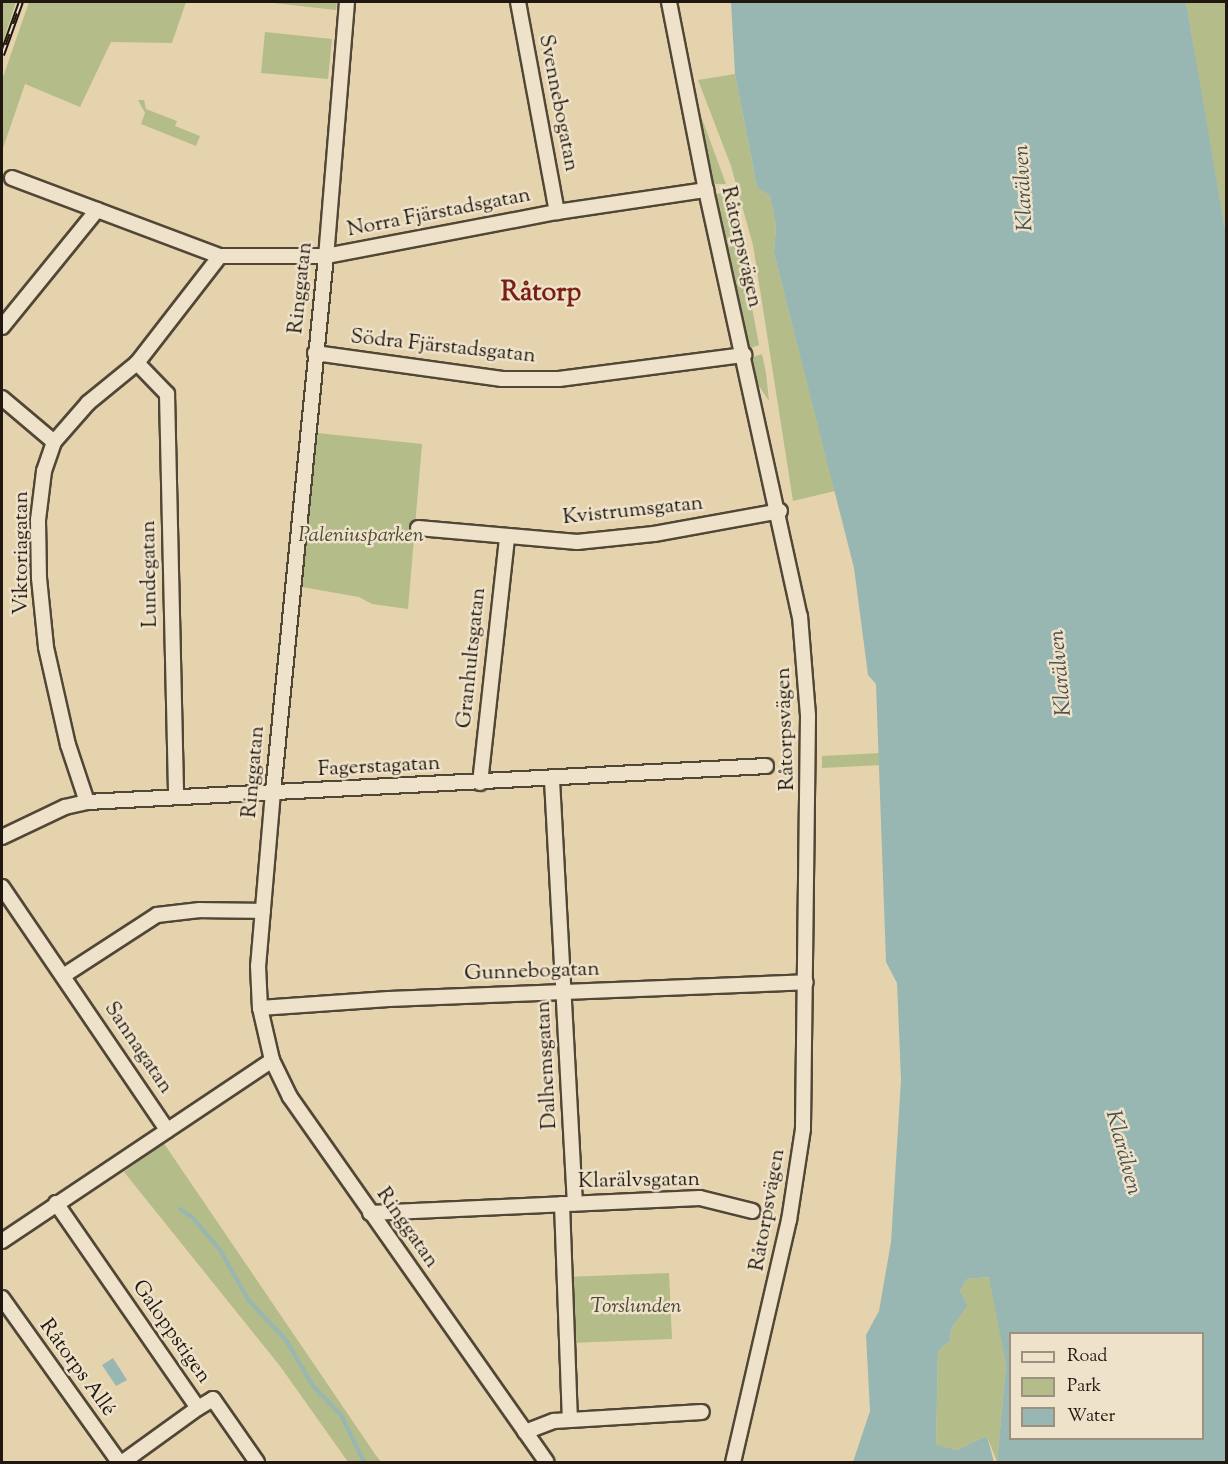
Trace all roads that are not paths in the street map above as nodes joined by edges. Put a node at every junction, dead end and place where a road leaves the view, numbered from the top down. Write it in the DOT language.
graph roads {
  1 [pos="347,2"];
  2 [pos="518,2"];
  3 [pos="669,2"];
  4 [pos="12,178"];
  5 [pos="706,190"];
  6 [pos="97,210"];
  7 [pos="557,212"];
  8 [pos="220,256"];
  9 [pos="326,256"];
  10 [pos="2,327"];
  11 [pos="315,353"];
  12 [pos="744,355"];
  13 [pos="137,363"];
  14 [pos="2,398"];
  15 [pos="54,442"];
  16 [pos="780,512"];
  17 [pos="418,528"];
  18 [pos="507,537"];
  19 [pos="766,766"];
  20 [pos="552,780"];
  21 [pos="480,783"];
  22 [pos="273,792"];
  23 [pos="176,797"];
  24 [pos="87,802"];
  25 [pos="2,837"];
  26 [pos="2,886"];
  27 [pos="263,911"];
  28 [pos="63,976"];
  29 [pos="806,982"];
  30 [pos="564,991"];
  31 [pos="260,1008"];
  32 [pos="272,1060"];
  33 [pos="167,1130"];
  34 [pos="56,1203"];
  35 [pos="568,1204"];
  36 [pos="752,1211"];
  37 [pos="370,1213"];
  38 [pos="2,1241"];
  39 [pos="2,1298"];
  40 [pos="198,1407"];
  41 [pos="702,1412"];
  42 [pos="570,1420"];
  43 [pos="525,1432"];
  44 [pos="121,1462"];
  45 [pos="257,1462"];
  46 [pos="547,1462"];
  47 [pos="733,1462"];
  1 -- 9 [label="street, Ringgatan"];
  2 -- 7 [label="street, Svennebogatan"];
  3 -- 5 [label="street, Råtorpsvägen"];
  4 -- 6 [label="street, Norra Fjärstadsgatan"];
  5 -- 7 [label="street, Norra Fjärstadsgatan"];
  5 -- 12 [label="street, Råtorpsvägen"];
  6 -- 8 [label="street, Norra Fjärstadsgatan"];
  6 -- 10 [label="street"];
  7 -- 9 [label="street, Norra Fjärstadsgatan"];
  8 -- 9 [label="street, Norra Fjärstadsgatan"];
  8 -- 13 [label="street, Viktoriagatan"];
  9 -- 11 [label="street, Ringgatan"];
  11 -- 12 [label="street, Södra Fjärstadsgatan"];
  11 -- 22 [label="street, Ringgatan"];
  12 -- 16 [label="street, Råtorpsvägen"];
  13 -- 15 [label="street, Viktoriagatan"];
  13 -- 23 [label="street, Lundegatan"];
  14 -- 15 [label="street"];
  15 -- 24 [label="street, Viktoriagatan"];
  16 -- 18 [label="street, Kvistrumsgatan"];
  16 -- 29 [label="street, Råtorpsvägen"];
  17 -- 18 [label="street, Kvistrumsgatan"];
  18 -- 21 [label="street, Granhultsgatan"];
  19 -- 20 [label="street, Fagerstagatan"];
  20 -- 21 [label="street, Fagerstagatan"];
  20 -- 30 [label="street, Dalhemsgatan"];
  21 -- 22 [label="street, Fagerstagatan"];
  22 -- 23 [label="street, Fagerstagatan"];
  22 -- 27 [label="street, Ringgatan"];
  23 -- 24 [label="street, Fagerstagatan"];
  24 -- 25 [label="street, Fagerstagatan"];
  26 -- 28 [label="street, Sannagatan"];
  27 -- 28 [label="street"];
  27 -- 31 [label="street, Ringgatan"];
  28 -- 33 [label="street, Sannagatan"];
  29 -- 30 [label="street, Gunnebogatan"];
  29 -- 47 [label="street, Råtorpsvägen"];
  30 -- 31 [label="street, Gunnebogatan"];
  30 -- 35 [label="street, Dalhemsgatan"];
  31 -- 32 [label="street, Ringgatan"];
  32 -- 33 [label="street, Sannagatan"];
  32 -- 37 [label="street, Ringgatan"];
  33 -- 34 [label="street"];
  34 -- 38 [label="street"];
  34 -- 40 [label="street, Galoppstigen"];
  35 -- 36 [label="street, Klarälvsgatan"];
  35 -- 37 [label="street, Klarälvsgatan"];
  35 -- 42 [label="street, Klarälvsgatan"];
  37 -- 43 [label="street, Ringgatan"];
  39 -- 44 [label="street, Råtorps Allé"];
  40 -- 44 [label="street"];
  40 -- 45 [label="street, Galoppstigen"];
  41 -- 42 [label="street"];
  42 -- 43 [label="street"];
  43 -- 46 [label="street, Ringgatan"];
}
